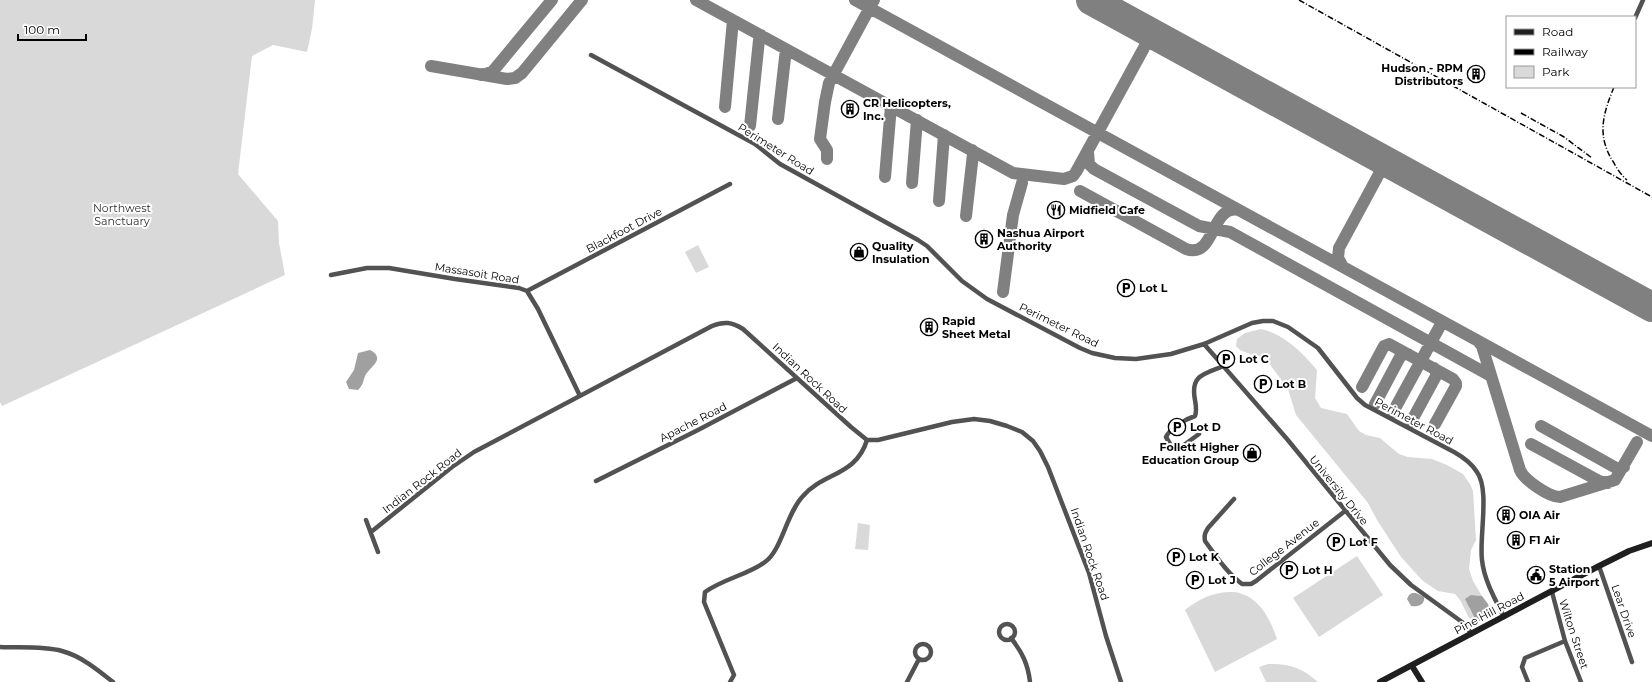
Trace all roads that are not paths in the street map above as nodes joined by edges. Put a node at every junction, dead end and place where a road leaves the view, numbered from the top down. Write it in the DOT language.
graph roads {
  1 [pos="1643,0"];
  2 [pos="1636,16"];
  3 [pos="591,55"];
  4 [pos="730,184"];
  5 [pos="331,275"];
  6 [pos="527,291"];
  7 [pos="1204,344"];
  8 [pos="1224,366"];
  9 [pos="797,378"];
  10 [pos="580,396"];
  11 [pos="1199,434"];
  12 [pos="867,440"];
  13 [pos="596,481"];
  14 [pos="1234,499"];
  15 [pos="1345,511"];
  16 [pos="366,520"];
  17 [pos="371,532"];
  18 [pos="1652,543"];
  19 [pos="378,552"];
  20 [pos="1599,566"];
  21 [pos="1552,592"];
  22 [pos="1504,617"];
  23 [pos="1472,634"];
  24 [pos="1011,638"];
  25 [pos="1565,641"];
  26 [pos="0,647"];
  27 [pos="920,659"];
  28 [pos="1632,662"];
  29 [pos="1412,666"];
  30 [pos="113,682"];
  31 [pos="730,682"];
  32 [pos="907,682"];
  33 [pos="1030,682"];
  34 [pos="1121,682"];
  35 [pos="1380,682"];
  36 [pos="1422,682"];
  37 [pos="1528,682"];
  38 [pos="1581,682"];
  1 -- 2 [label="street"];
  3 -- 7 [label="street, Perimeter Road"];
  4 -- 6 [label="street, Blackfoot Drive"];
  5 -- 6 [label="street, Massasoit Road"];
  6 -- 10 [label="street, Massasoit Road"];
  7 -- 8 [label="street, University Drive"];
  7 -- 22 [label="street, Perimeter Road"];
  8 -- 11 [label="street"];
  8 -- 15 [label="street, University Drive"];
  9 -- 10 [label="street, Indian Rock Road"];
  9 -- 12 [label="street, Indian Rock Road"];
  9 -- 13 [label="street, Apache Road"];
  10 -- 17 [label="street, Indian Rock Road"];
  12 -- 31 [label="street"];
  12 -- 34 [label="street, Indian Rock Road"];
  14 -- 15 [label="street, College Avenue"];
  15 -- 23 [label="street, University Drive"];
  16 -- 17 [label="street"];
  17 -- 19 [label="street"];
  18 -- 20 [label="street, Pine Hill Road"];
  20 -- 21 [label="street, Pine Hill Road"];
  20 -- 28 [label="street, Lear Drive"];
  21 -- 22 [label="street, Pine Hill Road"];
  21 -- 25 [label="street, Wilton Street"];
  22 -- 23 [label="street, Pine Hill Road"];
  23 -- 29 [label="street, Pine Hill Road"];
  24 -- 33 [label="street"];
  25 -- 37 [label="street"];
  25 -- 38 [label="street, Wilton Street"];
  26 -- 30 [label="street"];
  27 -- 32 [label="street"];
  29 -- 35 [label="street, Pine Hill Road"];
  29 -- 36 [label="street"];
}
